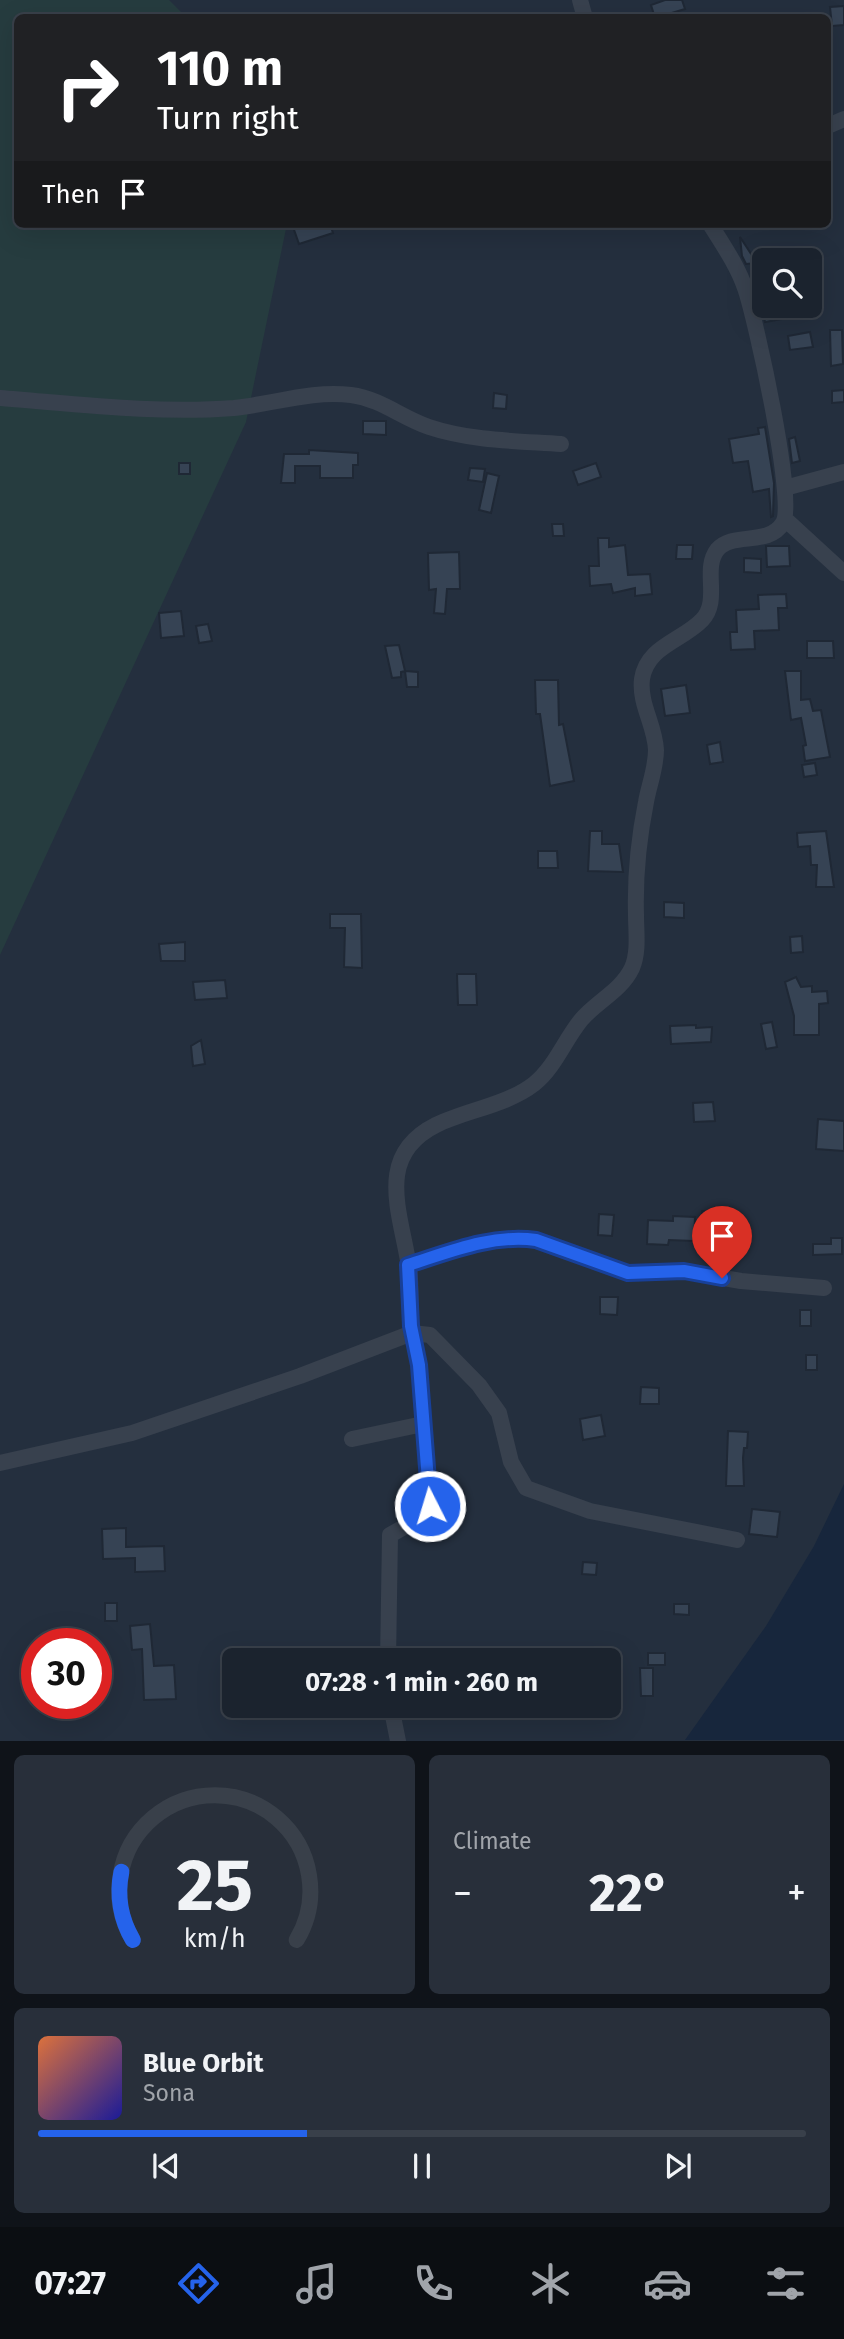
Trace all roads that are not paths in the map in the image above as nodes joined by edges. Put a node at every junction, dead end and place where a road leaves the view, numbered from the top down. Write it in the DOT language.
graph roads {
  1 [pos="713,228"];
  2 [pos="0,398"];
  3 [pos="561,444"];
  4 [pos="844,472"];
  5 [pos="785,488"];
  6 [pos="785,519"];
  7 [pos="844,573"];
  8 [pos="408,1265"];
  9 [pos="824,1288"];
  10 [pos="412,1333"];
  11 [pos="423,1424"];
  12 [pos="352,1439"];
  13 [pos="0,1463"];
  14 [pos="737,1540"];
  15 [pos="388,1648"];
  16 [pos="393,1718"];
  17 [pos="398,1741"];
  1 -- 5 [label="street"];
  2 -- 3 [label="street"];
  4 -- 5 [label="street"];
  5 -- 6 [label="street"];
  6 -- 7 [label="street"];
  6 -- 8 [label="street"];
  8 -- 9 [label="street"];
  8 -- 10 [label="street"];
  10 -- 11 [label="street"];
  10 -- 13 [label="street"];
  10 -- 14 [label="street"];
  11 -- 12 [label="street"];
  11 -- 15 [label="street"];
  16 -- 17 [label="street"];
}
